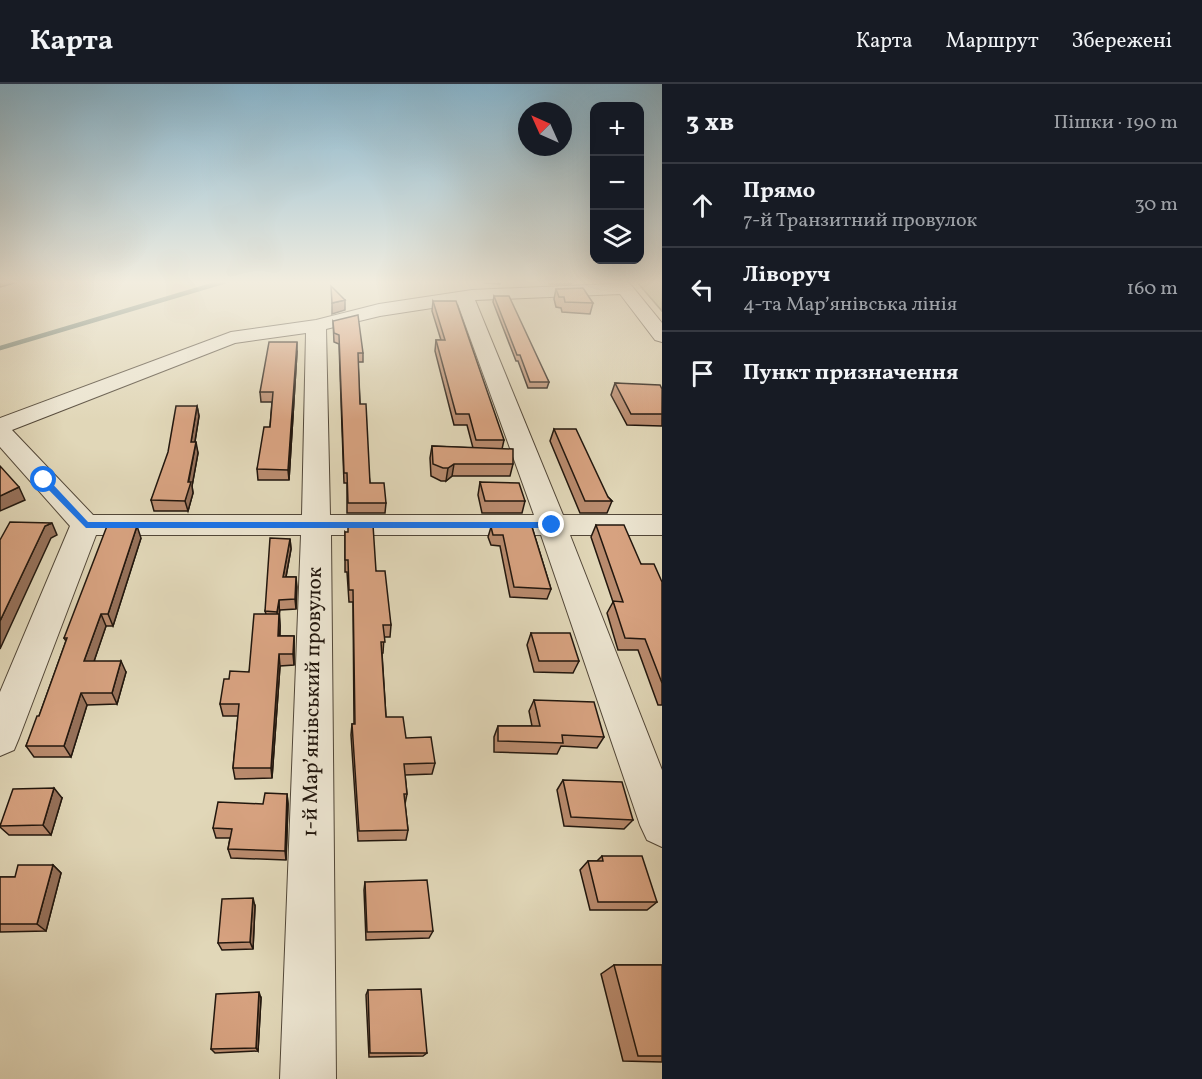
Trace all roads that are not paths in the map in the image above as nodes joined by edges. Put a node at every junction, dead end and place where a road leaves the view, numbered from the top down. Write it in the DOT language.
graph roads {
  1 [pos="305,327"];
  2 [pos="316,327"];
  3 [pos="469,327"];
  4 [pos="0,426"];
  5 [pos="0,432"];
  6 [pos="86,525"];
  7 [pos="552,525"];
  8 [pos="662,525"];
  9 [pos="316,526"];
  10 [pos="0,738"];
  11 [pos="662,825"];
  12 [pos="308,1079"];
  1 -- 4 [label="street"];
  2 -- 9 [label="street, 1-й Марʼянівський провулок"];
  3 -- 7 [label="street"];
  5 -- 6 [label="street"];
  6 -- 9 [label="street"];
  6 -- 10 [label="street"];
  7 -- 8 [label="street"];
  7 -- 9 [label="street"];
  7 -- 11 [label="street"];
  9 -- 12 [label="street, 1-й Марʼянівський провулок"];
}
